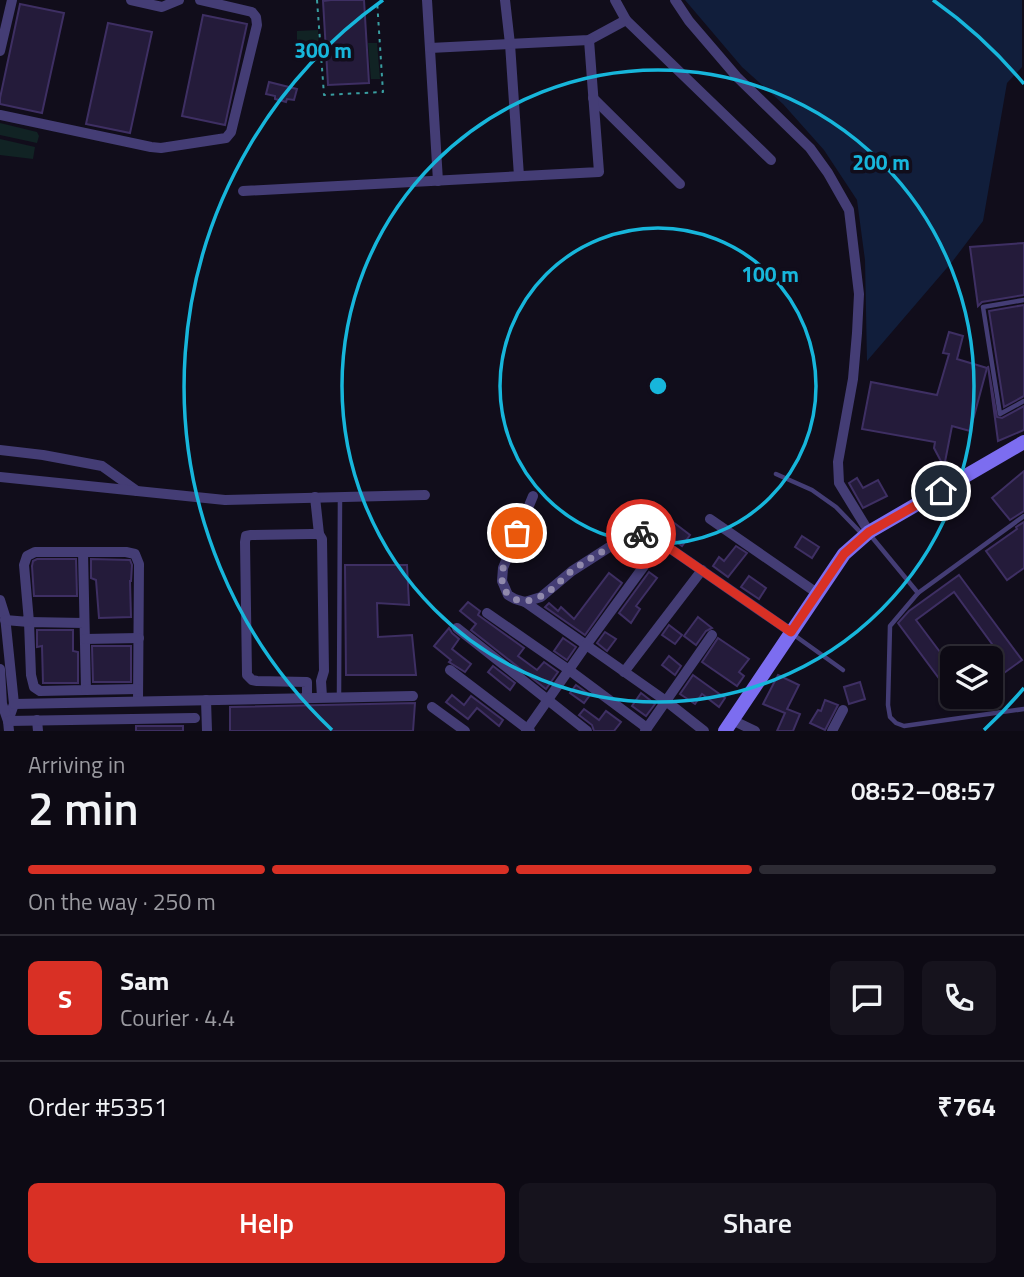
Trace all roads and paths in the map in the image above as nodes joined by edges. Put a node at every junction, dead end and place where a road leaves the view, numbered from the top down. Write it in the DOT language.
graph roads {
  1 [pos="12,0"];
  2 [pos="131,0"];
  3 [pos="179,0"];
  4 [pos="200,0"];
  5 [pos="317,0"];
  6 [pos="377,0"];
  7 [pos="427,0"];
  8 [pos="505,0"];
  9 [pos="615,0"];
  10 [pos="675,0"];
  11 [pos="626,20"];
  12 [pos="589,40"];
  13 [pos="510,44"];
  14 [pos="430,48"];
  15 [pos="0,51"];
  16 [pos="593,98"];
  17 [pos="0,115"];
  18 [pos="771,160"];
  19 [pos="519,176"];
  20 [pos="438,181"];
  21 [pos="680,184"];
  22 [pos="243,191"];
  23 [pos="1024,300"];
  24 [pos="1024,401"];
  25 [pos="1024,442"];
  26 [pos="0,450"];
  27 [pos="776,474"];
  28 [pos="0,477"];
  29 [pos="137,491"];
  30 [pos="425,495"];
  31 [pos="340,496"];
  32 [pos="533,496"];
  33 [pos="315,497"];
  34 [pos="1024,516"];
  35 [pos="710,519"];
  36 [pos="319,534"];
  37 [pos="866,534"];
  38 [pos="83,552"];
  39 [pos="644,566"];
  40 [pos="702,570"];
  41 [pos="817,593"];
  42 [pos="918,593"];
  43 [pos="0,600"];
  44 [pos="525,602"];
  45 [pos="487,613"];
  46 [pos="5,620"];
  47 [pos="29,622"];
  48 [pos="85,623"];
  49 [pos="457,628"];
  50 [pos="791,632"];
  51 [pos="712,635"];
  52 [pos="139,638"];
  53 [pos="85,639"];
  54 [pos="587,644"];
  55 [pos="0,669"];
  56 [pos="450,670"];
  57 [pos="569,670"];
  58 [pos="842,670"];
  59 [pos="624,672"];
  60 [pos="321,681"];
  61 [pos="307,682"];
  62 [pos="138,689"];
  63 [pos="86,690"];
  64 [pos="413,696"];
  65 [pos="307,697"];
  66 [pos="322,697"];
  67 [pos="339,697"];
  68 [pos="206,700"];
  69 [pos="548,700"];
  70 [pos="138,701"];
  71 [pos="666,701"];
  72 [pos="14,704"];
  73 [pos="432,707"];
  74 [pos="1024,709"];
  75 [pos="843,710"];
  76 [pos="195,718"];
  77 [pos="8,726"];
  78 [pos="38,726"];
  79 [pos="729,726"];
  80 [pos="528,730"];
  81 [pos="646,730"];
  82 [pos="207,731"];
  83 [pos="465,731"];
  84 [pos="587,731"];
  85 [pos="704,731"];
  86 [pos="755,731"];
  87 [pos="832,731"];
  1 -- 15 [label="street"];
  2 -- 3 [label="street"];
  4 -- 17 [label="street"];
  5 -- 6 [label="path"];
  7 -- 14 [label="street"];
  8 -- 13 [label="street"];
  9 -- 11 [label="street"];
  10 -- 37 [label="street"];
  11 -- 12 [label="street"];
  11 -- 18 [label="street"];
  12 -- 13 [label="street"];
  12 -- 16 [label="street"];
  13 -- 14 [label="street"];
  13 -- 19 [label="street"];
  14 -- 20 [label="street"];
  16 -- 19 [label="street"];
  16 -- 21 [label="street"];
  19 -- 20 [label="street"];
  20 -- 22 [label="street"];
  23 -- 24 [label="lane"];
  25 -- 37 [label="street"];
  26 -- 29 [label="street"];
  27 -- 37 [label="lane"];
  28 -- 29 [label="street"];
  29 -- 33 [label="street"];
  30 -- 31 [label="street"];
  31 -- 33 [label="street"];
  31 -- 67 [label="lane"];
  32 -- 44 [label="street"];
  33 -- 36 [label="street"];
  34 -- 42 [label="lane"];
  35 -- 41 [label="street"];
  36 -- 60 [label="street"];
  36 -- 61 [label="street"];
  37 -- 41 [label="street"];
  37 -- 42 [label="lane"];
  38 -- 47 [label="street"];
  38 -- 48 [label="street"];
  38 -- 52 [label="street"];
  39 -- 54 [label="street"];
  40 -- 44 [label="street"];
  40 -- 50 [label="street"];
  40 -- 59 [label="street"];
  41 -- 50 [label="street"];
  42 -- 74 [label="lane"];
  43 -- 46 [label="street"];
  44 -- 54 [label="street"];
  45 -- 57 [label="street"];
  46 -- 47 [label="street"];
  46 -- 72 [label="street"];
  47 -- 48 [label="street"];
  47 -- 63 [label="street"];
  48 -- 53 [label="street"];
  49 -- 69 [label="street"];
  50 -- 58 [label="lane"];
  50 -- 79 [label="street"];
  51 -- 71 [label="street"];
  52 -- 53 [label="street"];
  52 -- 62 [label="street"];
  53 -- 63 [label="street"];
  54 -- 57 [label="street"];
  54 -- 59 [label="street"];
  55 -- 77 [label="street"];
  56 -- 80 [label="street"];
  57 -- 69 [label="street"];
  57 -- 81 [label="street"];
  59 -- 71 [label="street"];
  60 -- 61 [label="street"];
  60 -- 66 [label="street"];
  61 -- 65 [label="street"];
  62 -- 63 [label="street"];
  62 -- 70 [label="street"];
  64 -- 67 [label="street"];
  65 -- 66 [label="street"];
  65 -- 68 [label="street"];
  66 -- 67 [label="street"];
  68 -- 70 [label="street"];
  68 -- 82 [label="street"];
  69 -- 80 [label="street"];
  69 -- 84 [label="street"];
  70 -- 72 [label="street"];
  71 -- 81 [label="street"];
  71 -- 85 [label="street"];
  72 -- 77 [label="street"];
  73 -- 83 [label="street"];
  75 -- 87 [label="street"];
  76 -- 78 [label="street"];
  77 -- 78 [label="street"];
  79 -- 86 [label="street"];
}
